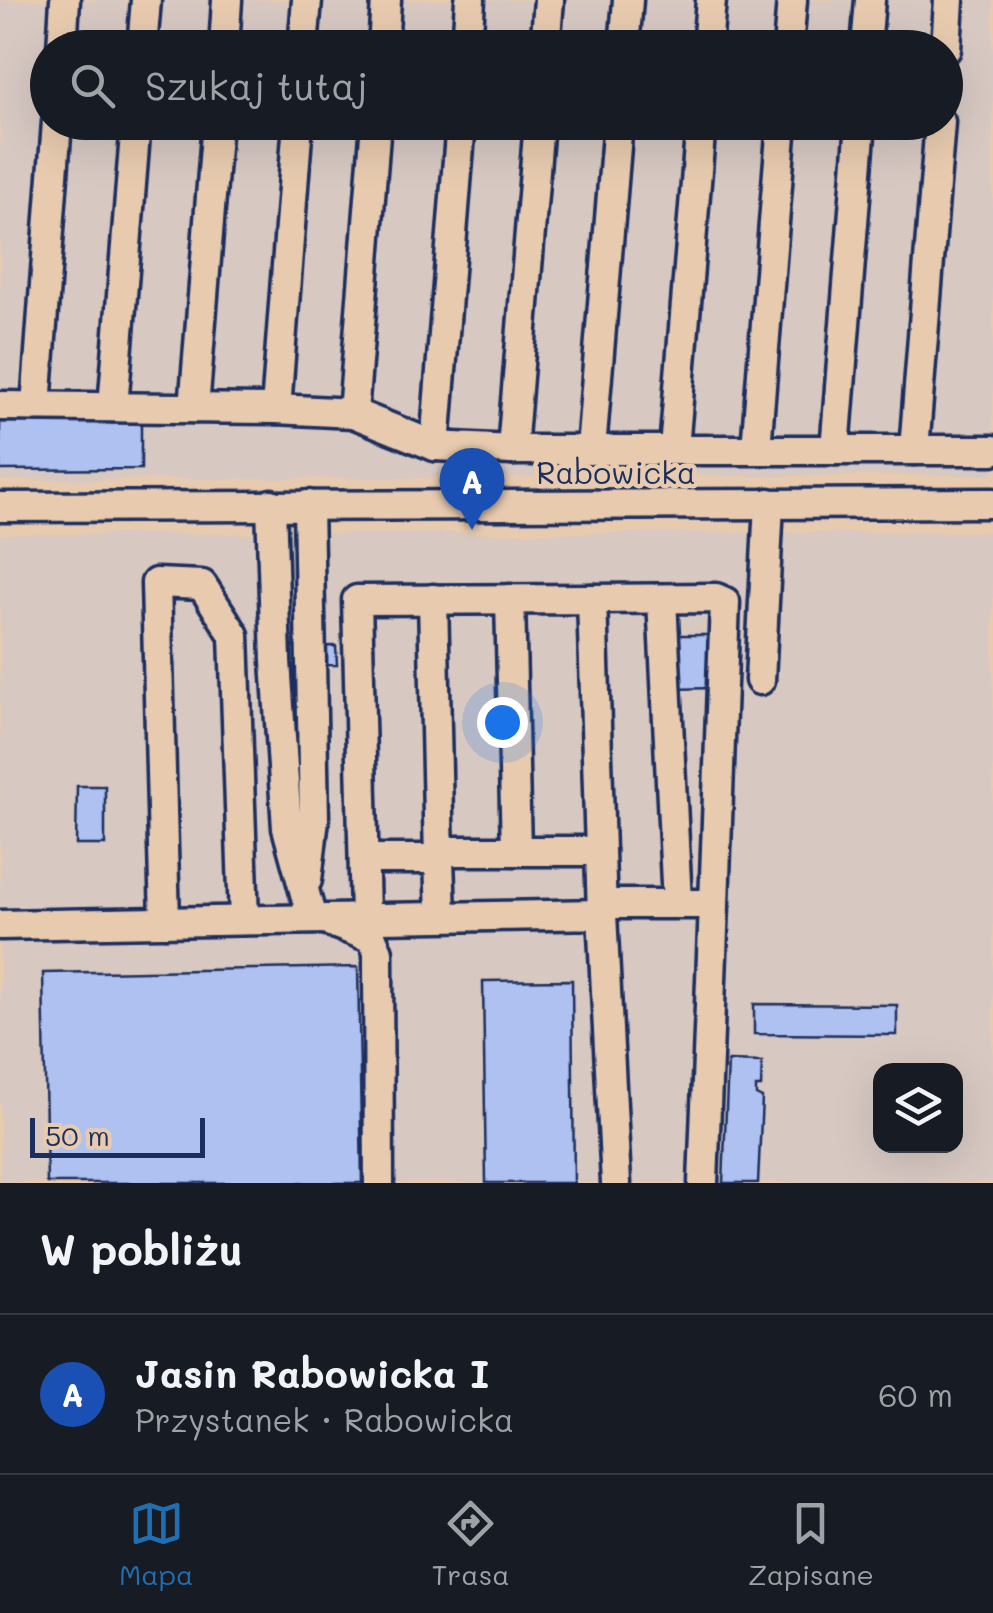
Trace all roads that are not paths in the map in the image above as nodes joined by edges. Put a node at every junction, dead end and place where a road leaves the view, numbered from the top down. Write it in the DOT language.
graph roads {
  1 [pos="66,0"];
  2 [pos="146,0"];
  3 [pos="228,0"];
  4 [pos="307,0"];
  5 [pos="386,0"];
  6 [pos="470,0"];
  7 [pos="549,0"];
  8 [pos="628,0"];
  9 [pos="711,0"];
  10 [pos="792,0"];
  11 [pos="870,0"];
  12 [pos="950,0"];
  13 [pos="64,30"];
  14 [pos="144,30"];
  15 [pos="226,30"];
  16 [pos="304,30"];
  17 [pos="384,30"];
  18 [pos="468,30"];
  19 [pos="546,30"];
  20 [pos="626,30"];
  21 [pos="708,30"];
  22 [pos="790,30"];
  23 [pos="868,30"];
  24 [pos="948,30"];
  25 [pos="55,140"];
  26 [pos="135,140"];
  27 [pos="216,140"];
  28 [pos="297,140"];
  29 [pos="375,140"];
  30 [pos="460,140"];
  31 [pos="538,140"];
  32 [pos="617,140"];
  33 [pos="700,140"];
  34 [pos="781,140"];
  35 [pos="859,140"];
  36 [pos="939,140"];
  37 [pos="0,406"];
  38 [pos="36,406"];
  39 [pos="113,407"];
  40 [pos="194,408"];
  41 [pos="276,408"];
  42 [pos="352,413"];
  43 [pos="435,446"];
  44 [pos="591,449"];
  45 [pos="674,449"];
  46 [pos="756,449"];
  47 [pos="512,450"];
  48 [pos="834,450"];
  49 [pos="914,450"];
  50 [pos="993,450"];
  51 [pos="993,503"];
  52 [pos="271,504"];
  53 [pos="769,504"];
  54 [pos="0,506"];
  55 [pos="308,506"];
  56 [pos="510,599"];
  57 [pos="592,599"];
  58 [pos="662,599"];
  59 [pos="433,600"];
  60 [pos="760,680"];
  61 [pos="600,850"];
  62 [pos="516,851"];
  63 [pos="439,855"];
  64 [pos="364,859"];
  65 [pos="306,891"];
  66 [pos="677,903"];
  67 [pos="714,904"];
  68 [pos="602,909"];
  69 [pos="441,915"];
  70 [pos="365,916"];
  71 [pos="312,919"];
  72 [pos="244,920"];
  73 [pos="165,922"];
  74 [pos="0,925"];
  75 [pos="379,1183"];
  76 [pos="616,1183"];
  77 [pos="703,1183"];
  1 -- 13 [label="street"];
  2 -- 14 [label="street"];
  3 -- 15 [label="street"];
  4 -- 16 [label="street"];
  5 -- 17 [label="street"];
  6 -- 18 [label="street"];
  7 -- 19 [label="street"];
  8 -- 20 [label="street"];
  9 -- 21 [label="street"];
  10 -- 22 [label="street"];
  11 -- 23 [label="street"];
  12 -- 24 [label="street"];
  25 -- 38 [label="street"];
  26 -- 39 [label="street"];
  27 -- 40 [label="street"];
  28 -- 41 [label="street"];
  29 -- 42 [label="street"];
  30 -- 43 [label="street"];
  31 -- 47 [label="street"];
  32 -- 44 [label="street"];
  33 -- 45 [label="street"];
  34 -- 46 [label="street"];
  35 -- 48 [label="street"];
  36 -- 49 [label="street"];
  37 -- 38 [label="street"];
  38 -- 39 [label="street"];
  39 -- 40 [label="street"];
  40 -- 41 [label="street"];
  41 -- 42 [label="street"];
  42 -- 43 [label="street"];
  43 -- 47 [label="street"];
  44 -- 45 [label="street"];
  44 -- 47 [label="street"];
  45 -- 46 [label="street"];
  46 -- 48 [label="street"];
  48 -- 49 [label="street"];
  49 -- 50 [label="street"];
  51 -- 53 [label="street, Rabowicka"];
  52 -- 54 [label="street, Rabowicka"];
  52 -- 55 [label="street, Rabowicka"];
  52 -- 65 [label="street"];
  53 -- 55 [label="street, Rabowicka"];
  53 -- 60 [label="street"];
  55 -- 65 [label="street"];
  56 -- 57 [label="street"];
  56 -- 59 [label="street"];
  56 -- 62 [label="street"];
  57 -- 58 [label="street"];
  57 -- 61 [label="street"];
  58 -- 66 [label="street"];
  58 -- 67 [label="street"];
  59 -- 63 [label="street"];
  59 -- 64 [label="street"];
  61 -- 62 [label="street"];
  61 -- 68 [label="street"];
  62 -- 63 [label="street"];
  63 -- 64 [label="street"];
  63 -- 69 [label="street"];
  64 -- 70 [label="street"];
  65 -- 71 [label="street"];
  66 -- 67 [label="street"];
  66 -- 68 [label="street"];
  67 -- 77 [label="street"];
  68 -- 69 [label="street"];
  68 -- 76 [label="street"];
  69 -- 70 [label="street"];
  70 -- 71 [label="street"];
  71 -- 72 [label="street"];
  71 -- 75 [label="street"];
  72 -- 73 [label="street"];
  72 -- 73 [label="street"];
  73 -- 74 [label="street"];
}
